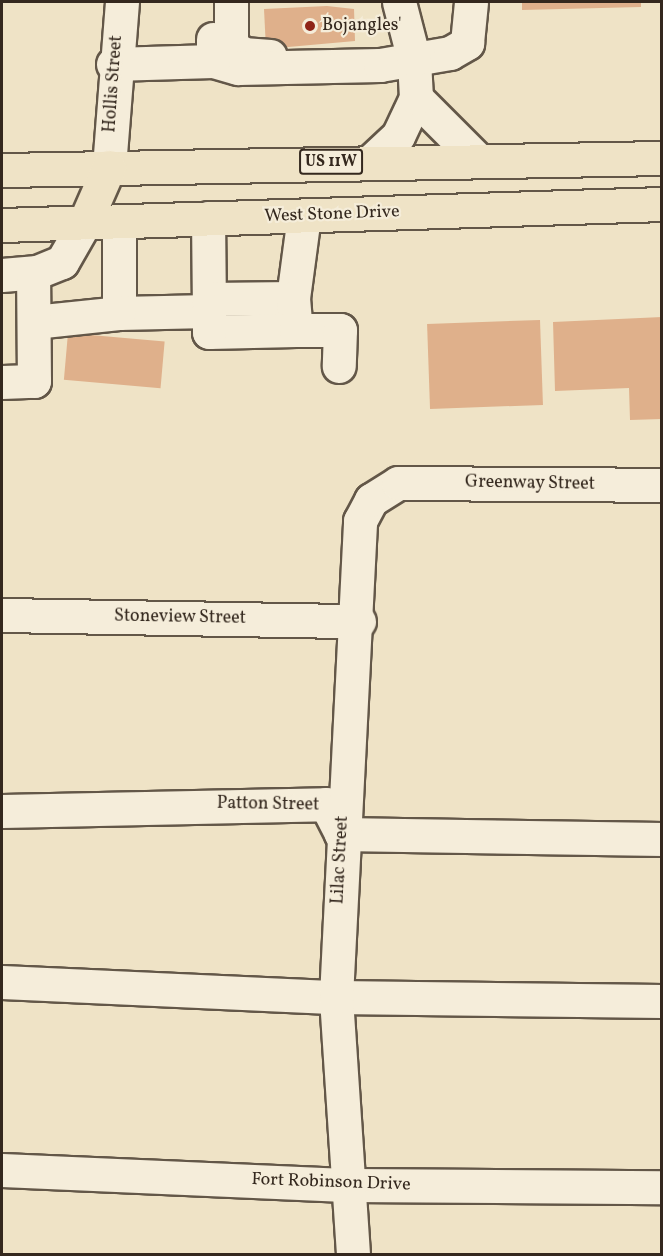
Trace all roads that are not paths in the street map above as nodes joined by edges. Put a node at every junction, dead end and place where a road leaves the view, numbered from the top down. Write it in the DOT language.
graph roads {
  1 [pos="122,2"];
  2 [pos="213,2"];
  3 [pos="231,2"];
  4 [pos="399,2"];
  5 [pos="471,2"];
  6 [pos="414,60"];
  7 [pos="213,61"];
  8 [pos="113,64"];
  9 [pos="416,98"];
  10 [pos="662,158"];
  11 [pos="371,160"];
  12 [pos="478,160"];
  13 [pos="109,167"];
  14 [pos="2,170"];
  15 [pos="662,204"];
  16 [pos="521,209"];
  17 [pos="304,216"];
  18 [pos="208,218"];
  19 [pos="119,221"];
  20 [pos="85,222"];
  21 [pos="2,225"];
  22 [pos="17,274"];
  23 [pos="293,298"];
  24 [pos="209,305"];
  25 [pos="119,313"];
  26 [pos="34,322"];
  27 [pos="296,330"];
  28 [pos="339,366"];
  29 [pos="2,382"];
  30 [pos="398,483"];
  31 [pos="662,485"];
  32 [pos="2,615"];
  33 [pos="359,621"];
  34 [pos="2,811"];
  35 [pos="341,834"];
  36 [pos="662,839"];
  37 [pos="2,982"];
  38 [pos="336,997"];
  39 [pos="662,1001"];
  40 [pos="2,1170"];
  41 [pos="351,1185"];
  42 [pos="662,1188"];
  43 [pos="353,1254"];
  1 -- 8 [label="street, Hollis Street"];
  2 -- 7 [label="street"];
  3 -- 6 [label="street"];
  4 -- 6 [label="street"];
  5 -- 6 [label="street"];
  6 -- 7 [label="street"];
  6 -- 9 [label="street"];
  7 -- 8 [label="street"];
  8 -- 13 [label="street, Hollis Street"];
  9 -- 11 [label="street"];
  9 -- 12 [label="street"];
  10 -- 12 [label="highway, US 11W"];
  11 -- 12 [label="highway, US 11W"];
  11 -- 13 [label="highway, US 11W"];
  12 -- 16 [label="highway"];
  13 -- 14 [label="highway, US 11W"];
  13 -- 20 [label="highway"];
  15 -- 16 [label="highway, West Stone Drive"];
  16 -- 17 [label="highway, West Stone Drive"];
  17 -- 18 [label="highway, West Stone Drive"];
  17 -- 23 [label="street"];
  18 -- 19 [label="highway, West Stone Drive"];
  18 -- 24 [label="street"];
  19 -- 20 [label="highway, West Stone Drive"];
  19 -- 25 [label="street"];
  20 -- 21 [label="highway, West Stone Drive"];
  20 -- 22 [label="street"];
  22 -- 26 [label="street"];
  23 -- 24 [label="street"];
  23 -- 27 [label="street"];
  24 -- 25 [label="street"];
  24 -- 27 [label="street"];
  25 -- 26 [label="street"];
  26 -- 29 [label="street"];
  27 -- 28 [label="street"];
  30 -- 31 [label="street, Greenway Street"];
  30 -- 33 [label="street, Lilac Street"];
  32 -- 33 [label="street, Stoneview Street"];
  33 -- 35 [label="street, Lilac Street"];
  34 -- 35 [label="street, Patton Street"];
  35 -- 36 [label="street"];
  35 -- 38 [label="street, Lilac Street"];
  37 -- 38 [label="street"];
  38 -- 39 [label="street"];
  38 -- 41 [label="street, Lilac Street"];
  40 -- 41 [label="street, Fort Robinson Drive"];
  41 -- 42 [label="street, Fort Robinson Drive"];
  41 -- 43 [label="street, Lilac Street"];
}
